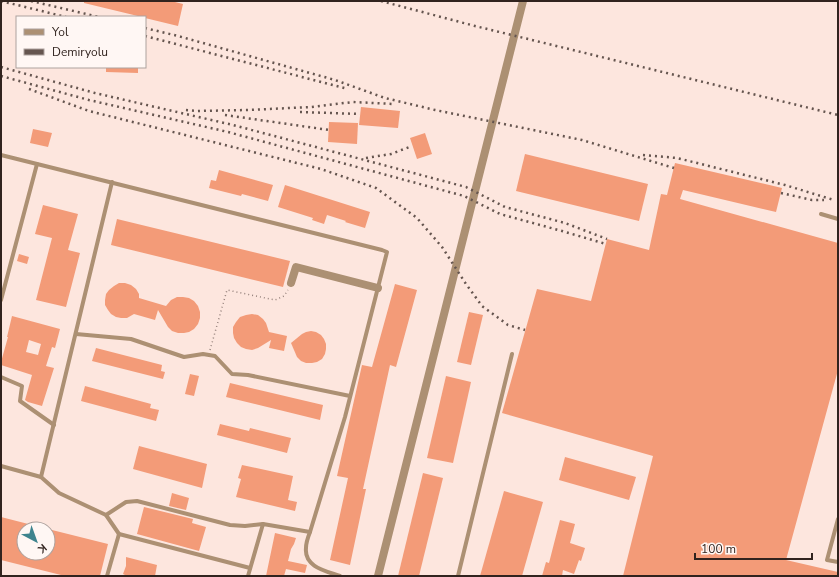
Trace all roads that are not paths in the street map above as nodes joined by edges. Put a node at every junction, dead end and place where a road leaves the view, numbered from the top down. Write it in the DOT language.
graph roads {
  1 [pos="523,1"];
  2 [pos="1,155"];
  3 [pos="37,164"];
  4 [pos="112,182"];
  5 [pos="821,214"];
  6 [pos="838,219"];
  7 [pos="291,283"];
  8 [pos="378,288"];
  9 [pos="1,300"];
  10 [pos="76,334"];
  11 [pos="512,354"];
  12 [pos="1,376"];
  13 [pos="350,396"];
  14 [pos="54,425"];
  15 [pos="1,466"];
  16 [pos="41,477"];
  17 [pos="106,515"];
  18 [pos="838,519"];
  19 [pos="263,524"];
  20 [pos="310,532"];
  21 [pos="119,534"];
  22 [pos="838,562"];
  23 [pos="250,568"];
  24 [pos="108,576"];
  25 [pos="248,576"];
  26 [pos="340,576"];
  27 [pos="378,576"];
  28 [pos="458,576"];
  1 -- 27 [label="street"];
  2 -- 3 [label="lane"];
  3 -- 4 [label="lane"];
  3 -- 9 [label="lane"];
  4 -- 8 [label="lane"];
  4 -- 10 [label="lane"];
  5 -- 6 [label="lane"];
  7 -- 8 [label="street"];
  8 -- 13 [label="lane"];
  10 -- 13 [label="lane"];
  10 -- 14 [label="lane"];
  11 -- 28 [label="lane"];
  12 -- 14 [label="lane"];
  13 -- 20 [label="lane"];
  14 -- 16 [label="lane"];
  15 -- 16 [label="lane"];
  16 -- 17 [label="lane"];
  17 -- 19 [label="lane"];
  17 -- 21 [label="lane"];
  18 -- 22 [label="lane"];
  19 -- 20 [label="lane"];
  19 -- 23 [label="lane"];
  20 -- 26 [label="lane"];
  21 -- 23 [label="lane"];
  21 -- 24 [label="lane"];
  23 -- 25 [label="lane"];
}
